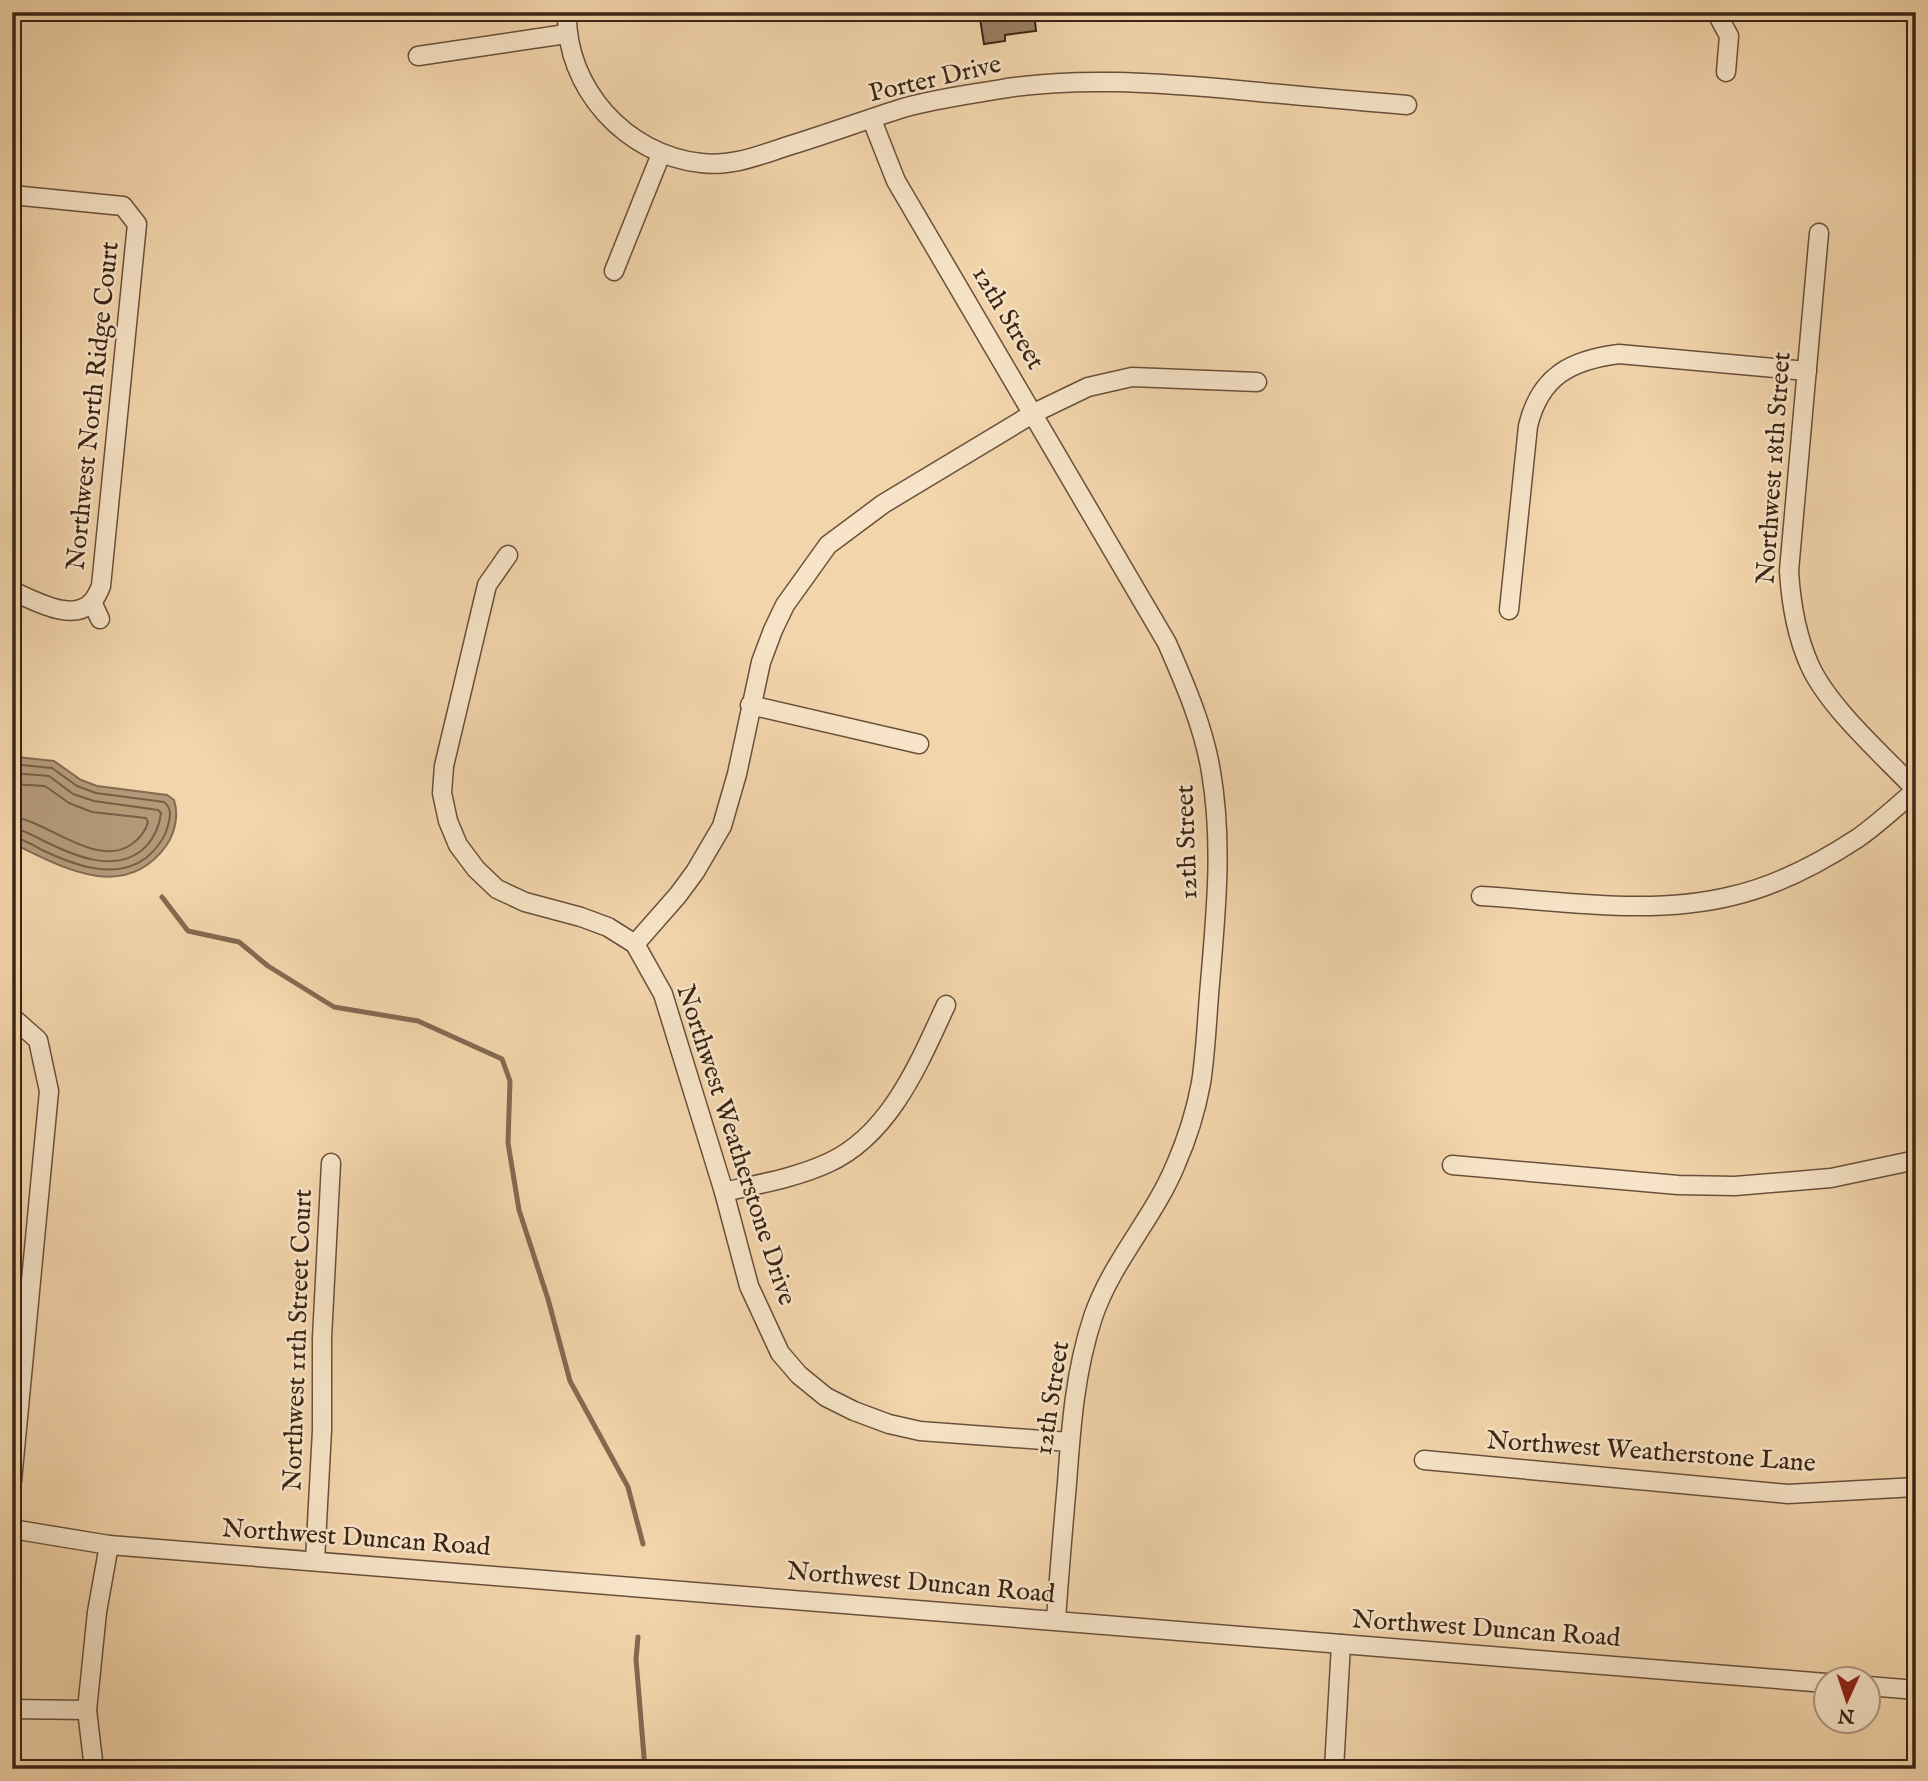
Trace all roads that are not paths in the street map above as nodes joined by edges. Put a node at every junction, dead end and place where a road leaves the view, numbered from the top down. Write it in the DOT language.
graph roads {
  1 [pos="567,12"];
  2 [pos="1716,12"];
  3 [pos="566,34"];
  4 [pos="418,56"];
  5 [pos="1726,72"];
  6 [pos="1407,105"];
  7 [pos="872,120"];
  8 [pos="661,154"];
  9 [pos="12,195"];
  10 [pos="1819,233"];
  11 [pos="614,271"];
  12 [pos="1807,371"];
  13 [pos="1257,382"];
  14 [pos="1034,413"];
  15 [pos="508,555"];
  16 [pos="12,591"];
  17 [pos="92,603"];
  18 [pos="1509,610"];
  19 [pos="100,619"];
  20 [pos="750,705"];
  21 [pos="919,744"];
  22 [pos="1916,790"];
  23 [pos="1481,896"];
  24 [pos="635,944"];
  25 [pos="946,1005"];
  26 [pos="12,1017"];
  27 [pos="1916,1160"];
  28 [pos="331,1163"];
  29 [pos="1452,1165"];
  30 [pos="724,1192"];
  31 [pos="1070,1442"];
  32 [pos="1424,1460"];
  33 [pos="12,1481"];
  34 [pos="1916,1487"];
  35 [pos="12,1529"];
  36 [pos="109,1545"];
  37 [pos="315,1561"];
  38 [pos="1056,1620"];
  39 [pos="1341,1644"];
  40 [pos="1812,1682"];
  41 [pos="1882,1687"];
  42 [pos="1916,1690"];
  43 [pos="12,1709"];
  44 [pos="87,1710"];
  45 [pos="94,1769"];
  46 [pos="1334,1769"];
  1 -- 3 [label="street, Porter Drive"];
  2 -- 5 [label="street"];
  3 -- 4 [label="street"];
  3 -- 8 [label="street, Porter Drive"];
  6 -- 7 [label="street, Porter Drive"];
  7 -- 8 [label="street, Porter Drive"];
  7 -- 14 [label="street, 12th Street"];
  8 -- 11 [label="street"];
  9 -- 17 [label="street, Northwest North Ridge Court"];
  10 -- 12 [label="street, Northwest 18th Street"];
  12 -- 18 [label="street"];
  12 -- 22 [label="street, Northwest 18th Street"];
  13 -- 14 [label="street"];
  14 -- 20 [label="street"];
  14 -- 31 [label="street, 12th Street"];
  15 -- 24 [label="street, Northwest Weatherstone Drive"];
  16 -- 17 [label="street, Northwest North Ridge Court"];
  17 -- 19 [label="street, Northwest North Ridge Court"];
  20 -- 21 [label="street"];
  20 -- 24 [label="street"];
  22 -- 23 [label="street"];
  24 -- 30 [label="street, Northwest Weatherstone Drive"];
  25 -- 30 [label="street"];
  26 -- 33 [label="street"];
  27 -- 29 [label="street"];
  28 -- 37 [label="street, Northwest 11th Street Court"];
  30 -- 31 [label="street, Northwest Weatherstone Drive"];
  31 -- 38 [label="street, 12th Street"];
  32 -- 34 [label="street, Northwest Weatherstone Lane"];
  35 -- 36 [label="street, Northwest Duncan Road"];
  36 -- 37 [label="street, Northwest Duncan Road"];
  36 -- 44 [label="street"];
  37 -- 38 [label="street, Northwest Duncan Road"];
  38 -- 39 [label="street, Northwest Duncan Road"];
  39 -- 40 [label="street, Northwest Duncan Road"];
  39 -- 46 [label="street"];
  41 -- 42 [label="street"];
  43 -- 44 [label="street"];
  44 -- 45 [label="street"];
}
